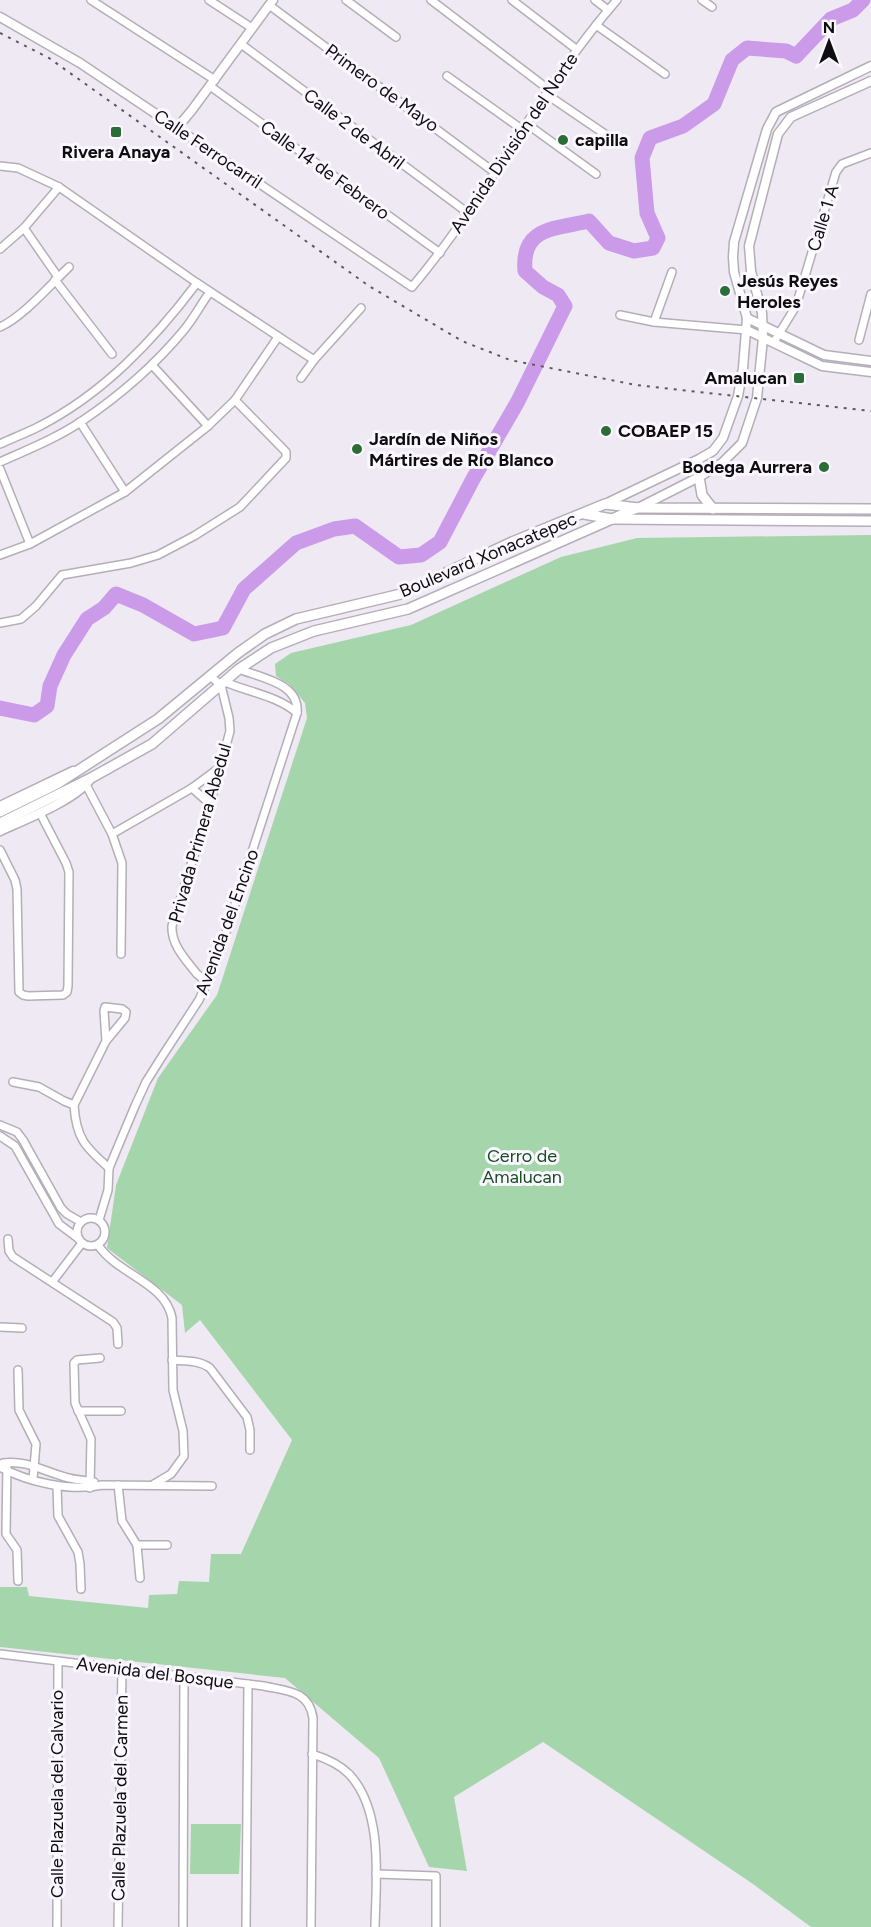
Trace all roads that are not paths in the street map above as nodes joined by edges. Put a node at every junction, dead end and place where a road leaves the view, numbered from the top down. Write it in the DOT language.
graph roads {
  1 [pos="90,0"];
  2 [pos="209,0"];
  3 [pos="346,0"];
  4 [pos="431,0"];
  5 [pos="512,0"];
  6 [pos="595,0"];
  7 [pos="617,0"];
  8 [pos="702,0"];
  9 [pos="271,3"];
  10 [pos="712,7"];
  11 [pos="608,10"];
  12 [pos="0,17"];
  13 [pos="596,25"];
  14 [pos="252,28"];
  15 [pos="396,37"];
  16 [pos="241,44"];
  17 [pos="576,49"];
  18 [pos="871,66"];
  19 [pos="665,74"];
  20 [pos="447,76"];
  21 [pos="871,81"];
  22 [pos="212,83"];
  23 [pos="547,92"];
  24 [pos="525,127"];
  25 [pos="177,128"];
  26 [pos="618,143"];
  27 [pos="871,153"];
  28 [pos="0,166"];
  29 [pos="494,171"];
  30 [pos="596,174"];
  31 [pos="59,188"];
  32 [pos="468,213"];
  33 [pos="24,228"];
  34 [pos="0,249"];
  35 [pos="440,253"];
  36 [pos="69,267"];
  37 [pos="672,272"];
  38 [pos="57,279"];
  39 [pos="196,283"];
  40 [pos="412,287"];
  41 [pos="210,292"];
  42 [pos="871,294"];
  43 [pos="361,308"];
  44 [pos="620,315"];
  45 [pos="747,318"];
  46 [pos="654,322"];
  47 [pos="763,326"];
  48 [pos="0,327"];
  49 [pos="747,330"];
  50 [pos="778,333"];
  51 [pos="278,337"];
  52 [pos="763,338"];
  53 [pos="859,340"];
  54 [pos="774,342"];
  55 [pos="112,354"];
  56 [pos="314,360"];
  57 [pos="871,362"];
  58 [pos="152,365"];
  59 [pos="871,372"];
  60 [pos="301,378"];
  61 [pos="235,400"];
  62 [pos="81,422"];
  63 [pos="208,426"];
  64 [pos="0,444"];
  65 [pos="0,462"];
  66 [pos="0,469"];
  67 [pos="699,477"];
  68 [pos="125,492"];
  69 [pos="605,504"];
  70 [pos="638,508"];
  71 [pos="713,509"];
  72 [pos="871,509"];
  73 [pos="584,514"];
  74 [pos="612,519"];
  75 [pos="871,521"];
  76 [pos="30,544"];
  77 [pos="0,555"];
  78 [pos="0,623"];
  79 [pos="239,669"];
  80 [pos="210,676"];
  81 [pos="223,684"];
  82 [pos="297,713"];
  83 [pos="82,768"];
  84 [pos="219,768"];
  85 [pos="87,781"];
  86 [pos="59,788"];
  87 [pos="192,788"];
  88 [pos="210,804"];
  89 [pos="0,806"];
  90 [pos="0,812"];
  91 [pos="40,813"];
  92 [pos="0,822"];
  93 [pos="0,831"];
  94 [pos="112,834"];
  95 [pos="0,850"];
  96 [pos="121,954"];
  97 [pos="210,980"];
  98 [pos="106,1041"];
  99 [pos="14,1082"];
  100 [pos="74,1105"];
  101 [pos="0,1125"];
  102 [pos="0,1136"];
  103 [pos="109,1168"];
  104 [pos="99,1220"];
  105 [pos="81,1222"];
  106 [pos="8,1239"];
  107 [pos="80,1241"];
  108 [pos="98,1245"];
  109 [pos="52,1281"];
  110 [pos="0,1327"];
  111 [pos="22,1328"];
  112 [pos="118,1344"];
  113 [pos="100,1358"];
  114 [pos="172,1360"];
  115 [pos="18,1370"];
  116 [pos="78,1411"];
  117 [pos="122,1411"];
  118 [pos="250,1450"];
  119 [pos="3,1466"];
  120 [pos="35,1466"];
  121 [pos="43,1468"];
  122 [pos="36,1480"];
  123 [pos="90,1484"];
  124 [pos="154,1484"];
  125 [pos="118,1485"];
  126 [pos="212,1485"];
  127 [pos="57,1486"];
  128 [pos="3,1535"];
  129 [pos="137,1545"];
  130 [pos="166,1545"];
  131 [pos="140,1578"];
  132 [pos="18,1581"];
  133 [pos="81,1589"];
  134 [pos="0,1654"];
  135 [pos="58,1661"];
  136 [pos="122,1669"];
  137 [pos="184,1676"];
  138 [pos="248,1684"];
  139 [pos="312,1754"];
  140 [pos="376,1874"];
  141 [pos="57,1927"];
  142 [pos="118,1927"];
  143 [pos="183,1927"];
  144 [pos="246,1927"];
  145 [pos="311,1927"];
  146 [pos="375,1927"];
  147 [pos="436,1927"];
  1 -- 22 [label="street, Calle 14 de Febrero"];
  2 -- 14 [label="street"];
  3 -- 15 [label="street"];
  4 -- 23 [label="street"];
  5 -- 17 [label="street"];
  6 -- 11 [label="street"];
  7 -- 11 [label="street, Avenida División del Norte"];
  8 -- 10 [label="street"];
  9 -- 14 [label="street"];
  9 -- 29 [label="street, Primero de Mayo"];
  11 -- 13 [label="street, Avenida División del Norte"];
  12 -- 25 [label="street, Calle Ferrocarril"];
  13 -- 17 [label="street, Avenida División del Norte"];
  13 -- 19 [label="street"];
  14 -- 16 [label="street"];
  16 -- 22 [label="street"];
  16 -- 32 [label="street, Calle 2 de Abril"];
  17 -- 23 [label="street, Avenida División del Norte"];
  18 -- 45 [label="street"];
  20 -- 24 [label="street"];
  21 -- 47 [label="street"];
  22 -- 25 [label="street"];
  22 -- 35 [label="street, Calle 14 de Febrero"];
  23 -- 24 [label="street, Avenida División del Norte"];
  23 -- 26 [label="street"];
  24 -- 29 [label="street, Avenida División del Norte"];
  24 -- 30 [label="street"];
  25 -- 40 [label="street, Calle Ferrocarril"];
  27 -- 50 [label="street, Calle 1 A"];
  28 -- 31 [label="street"];
  29 -- 32 [label="street, Avenida División del Norte"];
  31 -- 33 [label="street"];
  31 -- 39 [label="street"];
  32 -- 35 [label="street, Avenida División del Norte"];
  33 -- 34 [label="street"];
  33 -- 38 [label="street"];
  35 -- 40 [label="street, Avenida División del Norte"];
  36 -- 38 [label="street"];
  37 -- 46 [label="street"];
  38 -- 48 [label="street"];
  38 -- 55 [label="street"];
  39 -- 41 [label="street"];
  39 -- 64 [label="street"];
  41 -- 51 [label="street"];
  41 -- 58 [label="street"];
  42 -- 53 [label="street"];
  43 -- 56 [label="street"];
  44 -- 46 [label="street"];
  45 -- 47 [label="street"];
  45 -- 49 [label="street"];
  46 -- 49 [label="street"];
  47 -- 50 [label="street"];
  47 -- 52 [label="street"];
  49 -- 52 [label="street"];
  49 -- 69 [label="street"];
  50 -- 54 [label="street, Calle 1 A"];
  50 -- 57 [label="street"];
  51 -- 56 [label="street"];
  51 -- 61 [label="street"];
  52 -- 54 [label="street"];
  52 -- 67 [label="street"];
  54 -- 59 [label="street"];
  56 -- 60 [label="street"];
  58 -- 62 [label="street"];
  58 -- 63 [label="street"];
  61 -- 63 [label="street"];
  61 -- 78 [label="street"];
  62 -- 65 [label="street"];
  62 -- 68 [label="street"];
  63 -- 68 [label="street"];
  66 -- 76 [label="street"];
  67 -- 70 [label="street"];
  67 -- 71 [label="main road"];
  68 -- 76 [label="street"];
  69 -- 70 [label="main road"];
  69 -- 73 [label="main road, Boulevard Xonacatepec"];
  70 -- 71 [label="main road"];
  70 -- 74 [label="main road"];
  71 -- 72 [label="main road"];
  73 -- 74 [label="main road"];
  73 -- 80 [label="main road, Boulevard Xonacatepec"];
  74 -- 75 [label="main road, Boulevard Xonacatepec"];
  74 -- 79 [label="main road, Boulevard Xonacatepec"];
  76 -- 77 [label="street"];
  79 -- 81 [label="main road, Boulevard Xonacatepec"];
  79 -- 82 [label="street"];
  80 -- 81 [label="street"];
  80 -- 83 [label="main road, Boulevard Xonacatepec"];
  81 -- 82 [label="street"];
  81 -- 84 [label="street, Privada Primera Abedul"];
  81 -- 85 [label="main road, Boulevard Xonacatepec"];
  82 -- 97 [label="street, Avenida del Encino"];
  83 -- 86 [label="main road, Boulevard Xonacatepec"];
  83 -- 89 [label="street, Boulevard Xonacatepec"];
  84 -- 87 [label="street"];
  84 -- 88 [label="street, Privada Primera Abedul"];
  85 -- 86 [label="main road, Boulevard Xonacatepec"];
  85 -- 91 [label="street, Boulevard Xonacatepec"];
  85 -- 94 [label="street"];
  86 -- 90 [label="main road, Boulevard Xonacatepec"];
  86 -- 92 [label="main road, Boulevard Xonacatepec"];
  87 -- 88 [label="street"];
  87 -- 94 [label="street"];
  88 -- 97 [label="street, Privada Primera Abedul"];
  91 -- 93 [label="street, Boulevard Xonacatepec"];
  91 -- 95 [label="street"];
  94 -- 96 [label="street"];
  97 -- 103 [label="street, Avenida del Encino"];
  98 -- 98 [label="street"];
  98 -- 100 [label="street"];
  99 -- 100 [label="street"];
  100 -- 103 [label="street"];
  101 -- 105 [label="street"];
  102 -- 107 [label="street"];
  103 -- 104 [label="street, Avenida del Encino"];
  104 -- 105 [label="street"];
  104 -- 108 [label="street"];
  105 -- 107 [label="street"];
  106 -- 109 [label="street"];
  107 -- 108 [label="street"];
  107 -- 109 [label="street"];
  108 -- 114 [label="street"];
  109 -- 112 [label="street"];
  110 -- 111 [label="street"];
  113 -- 116 [label="street"];
  114 -- 118 [label="street"];
  114 -- 124 [label="street"];
  115 -- 120 [label="street"];
  116 -- 117 [label="street"];
  116 -- 123 [label="street"];
  119 -- 120 [label="street"];
  119 -- 122 [label="street"];
  119 -- 128 [label="street"];
  120 -- 121 [label="street"];
  120 -- 122 [label="street"];
  121 -- 122 [label="street"];
  121 -- 123 [label="street"];
  122 -- 127 [label="street"];
  123 -- 125 [label="street"];
  123 -- 127 [label="street"];
  124 -- 125 [label="street"];
  124 -- 126 [label="street"];
  125 -- 129 [label="street"];
  127 -- 133 [label="street"];
  128 -- 132 [label="street"];
  129 -- 130 [label="street"];
  129 -- 131 [label="street"];
  134 -- 135 [label="street, Avenida del Bosque"];
  135 -- 136 [label="street, Avenida del Bosque"];
  135 -- 141 [label="street, Calle Plazuela del Calvario"];
  136 -- 137 [label="street, Avenida del Bosque"];
  136 -- 142 [label="street, Calle Plazuela del Carmen"];
  137 -- 138 [label="street, Avenida del Bosque"];
  137 -- 143 [label="street"];
  138 -- 139 [label="street, Avenida del Bosque"];
  138 -- 144 [label="street"];
  139 -- 140 [label="street"];
  139 -- 145 [label="street"];
  140 -- 146 [label="street"];
  140 -- 147 [label="street"];
}
